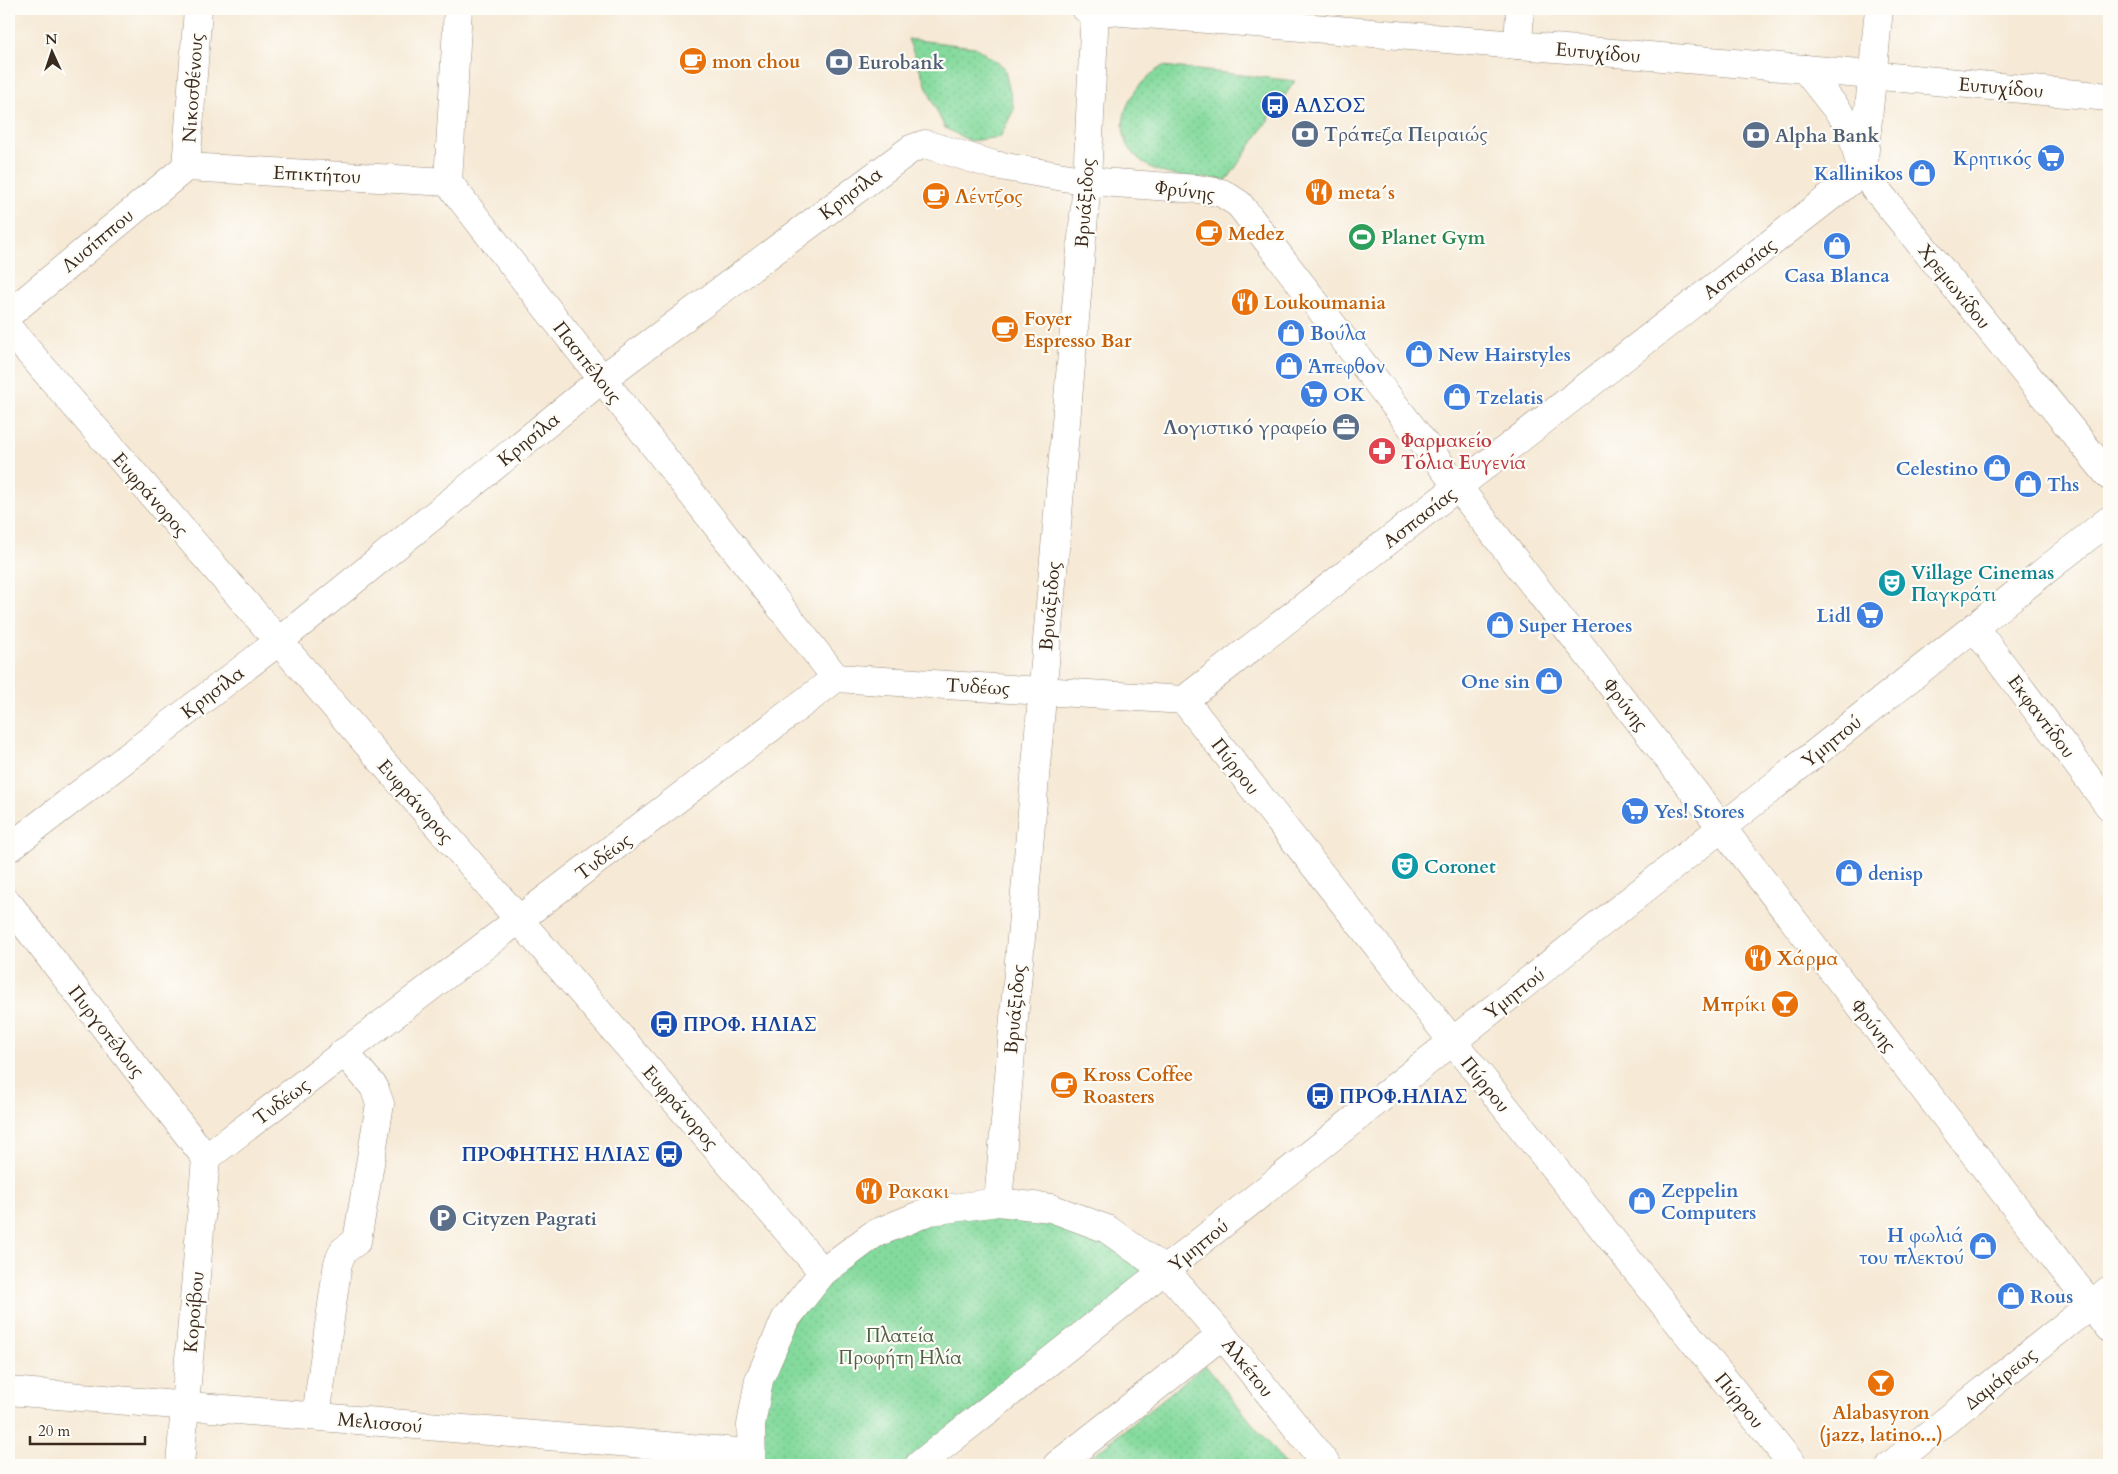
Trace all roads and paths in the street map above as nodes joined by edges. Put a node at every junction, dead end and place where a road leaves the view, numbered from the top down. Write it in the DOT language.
graph roads {
  1 [pos="198,9"];
  2 [pos="458,9"];
  3 [pos="1086,9"];
  4 [pos="1095,9"];
  5 [pos="1520,9"];
  6 [pos="1880,9"];
  7 [pos="1518,45"];
  8 [pos="1805,69"];
  9 [pos="1874,75"];
  10 [pos="2109,97"];
  11 [pos="186,167"];
  12 [pos="1862,172"];
  13 [pos="1087,181"];
  14 [pos="448,182"];
  15 [pos="9,314"];
  16 [pos="9,329"];
  17 [pos="602,379"];
  18 [pos="2109,476"];
  19 [pos="1458,487"];
  20 [pos="2109,520"];
  21 [pos="1974,627"];
  22 [pos="278,642"];
  23 [pos="836,678"];
  24 [pos="1041,690"];
  25 [pos="1184,700"];
  26 [pos="2109,806"];
  27 [pos="1722,828"];
  28 [pos="9,848"];
  29 [pos="9,904"];
  30 [pos="520,919"];
  31 [pos="1452,1042"];
  32 [pos="344,1052"];
  33 [pos="206,1158"];
  34 [pos="998,1202"];
  35 [pos="1166,1270"];
  36 [pos="823,1272"];
  37 [pos="2100,1298"];
  38 [pos="2109,1328"];
  39 [pos="1222,1335"];
  40 [pos="9,1391"];
  41 [pos="186,1406"];
  42 [pos="316,1416"];
  43 [pos="751,1459"];
  44 [pos="180,1465"];
  45 [pos="920,1465"];
  46 [pos="1057,1465"];
  47 [pos="1327,1465"];
  48 [pos="1793,1465"];
  49 [pos="1890,1465"];
  1 -- 11 [label="street, Νικοσθένους"];
  2 -- 14 [label="street"];
  3 -- 4 [label="street, Ευτυχίδου"];
  4 -- 7 [label="street, Ευτυχίδου"];
  4 -- 13 [label="street, Βρυάξιδος"];
  5 -- 7 [label="street"];
  6 -- 9 [label="street"];
  7 -- 8 [label="street, Ευτυχίδου"];
  8 -- 9 [label="street, Ευτυχίδου"];
  8 -- 12 [label="street"];
  9 -- 10 [label="street, Ευτυχίδου"];
  9 -- 12 [label="street"];
  11 -- 14 [label="street, Επικτήτου"];
  11 -- 15 [label="street, Λυσίππου"];
  12 -- 18 [label="street, Χρεμωνίδου"];
  12 -- 19 [label="street, Ασπασίας"];
  13 -- 17 [label="street, Κρησίλα"];
  13 -- 19 [label="street, Φρύνης"];
  13 -- 24 [label="street, Βρυάξιδος"];
  14 -- 17 [label="street, Πασιτέλους"];
  16 -- 22 [label="street, Ευφράνορος"];
  17 -- 22 [label="street, Κρησίλα"];
  17 -- 23 [label="street, Πασιτέλους"];
  19 -- 25 [label="street, Ασπασίας"];
  19 -- 27 [label="street, Φρύνης"];
  20 -- 21 [label="street, Υμηττού"];
  21 -- 26 [label="street, Εκφαντίδου"];
  21 -- 27 [label="street, Υμηττού"];
  22 -- 28 [label="street, Κρησίλα"];
  22 -- 30 [label="street, Ευφράνορος"];
  23 -- 24 [label="street, Τυδέως"];
  23 -- 30 [label="street, Τυδέως"];
  24 -- 25 [label="street"];
  24 -- 34 [label="street, Βρυάξιδος"];
  25 -- 31 [label="street, Πύρρου"];
  27 -- 31 [label="street, Υμηττού"];
  27 -- 37 [label="street, Φρύνης"];
  29 -- 33 [label="street, Πυργοτέλους"];
  30 -- 32 [label="street, Τυδέως"];
  30 -- 36 [label="street, Ευφράνορος"];
  31 -- 35 [label="street, Υμηττού"];
  31 -- 48 [label="street, Πύρρου"];
  32 -- 33 [label="street, Τυδέως"];
  32 -- 42 [label="street"];
  33 -- 41 [label="street, Κοροίβου"];
  34 -- 35 [label="street"];
  34 -- 36 [label="street"];
  35 -- 39 [label="street, Αλκέτου"];
  35 -- 45 [label="street, Υμηττού"];
  36 -- 43 [label="street"];
  37 -- 38 [label="street, Φρύνης"];
  37 -- 49 [label="street, Δαμάρεως"];
  39 -- 46 [label="street"];
  39 -- 47 [label="street, Αλκέτου"];
  40 -- 41 [label="street, Μελισσού"];
  41 -- 42 [label="street, Μελισσού"];
  41 -- 44 [label="street, Κοροίβου"];
  42 -- 43 [label="street, Μελισσού"];
}
